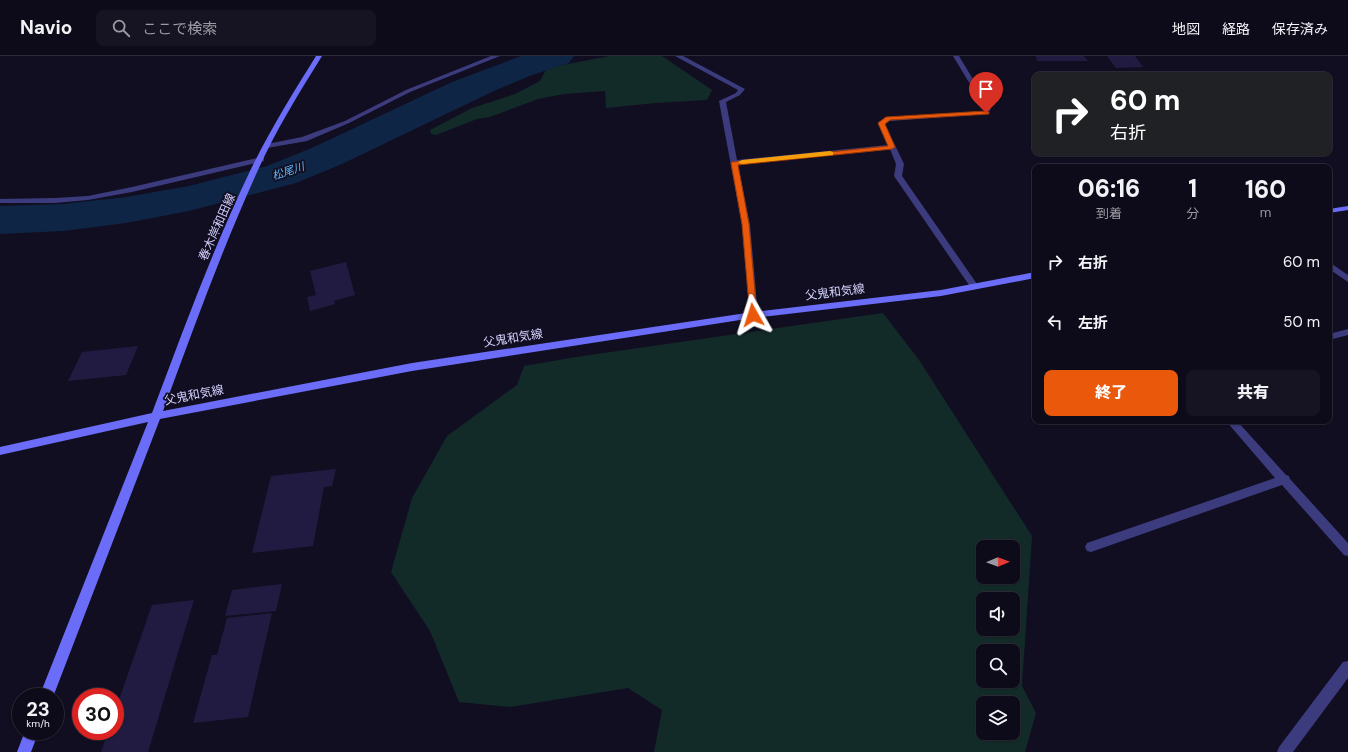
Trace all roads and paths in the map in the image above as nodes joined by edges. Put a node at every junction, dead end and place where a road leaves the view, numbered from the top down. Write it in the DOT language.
graph roads {
  1 [pos="319,56"];
  2 [pos="497,56"];
  3 [pos="678,56"];
  4 [pos="956,56"];
  5 [pos="267,146"];
  6 [pos="892,147"];
  7 [pos="261,159"];
  8 [pos="734,163"];
  9 [pos="0,201"];
  10 [pos="1348,208"];
  11 [pos="1332,211"];
  12 [pos="1332,267"];
  13 [pos="1032,276"];
  14 [pos="1348,279"];
  15 [pos="974,286"];
  16 [pos="753,315"];
  17 [pos="1348,332"];
  18 [pos="1332,337"];
  19 [pos="156,416"];
  20 [pos="1234,424"];
  21 [pos="0,451"];
  22 [pos="1285,480"];
  23 [pos="1091,547"];
  24 [pos="1348,551"];
  25 [pos="1348,667"];
  26 [pos="50,688"];
  27 [pos="29,740"];
  28 [pos="24,752"];
  29 [pos="1284,752"];
  1 -- 5 [label="main road, 春木岸和田線"];
  2 -- 5 [label="street"];
  3 -- 8 [label="street"];
  4 -- 6 [label="street"];
  5 -- 7 [label="main road, 春木岸和田線"];
  6 -- 8 [label="street"];
  6 -- 15 [label="street"];
  7 -- 9 [label="street"];
  7 -- 19 [label="main road, 春木岸和田線"];
  8 -- 16 [label="street"];
  10 -- 11 [label="main road"];
  12 -- 14 [label="street"];
  13 -- 15 [label="main road, 父鬼和気線"];
  15 -- 16 [label="main road, 父鬼和気線"];
  16 -- 19 [label="main road, 父鬼和気線"];
  17 -- 18 [label="street"];
  19 -- 21 [label="main road, 父鬼和気線"];
  19 -- 26 [label="main road, 春木岸和田線"];
  20 -- 22 [label="street"];
  22 -- 23 [label="street"];
  22 -- 24 [label="street"];
  25 -- 29 [label="street"];
  27 -- 28 [label="main road"];
}
